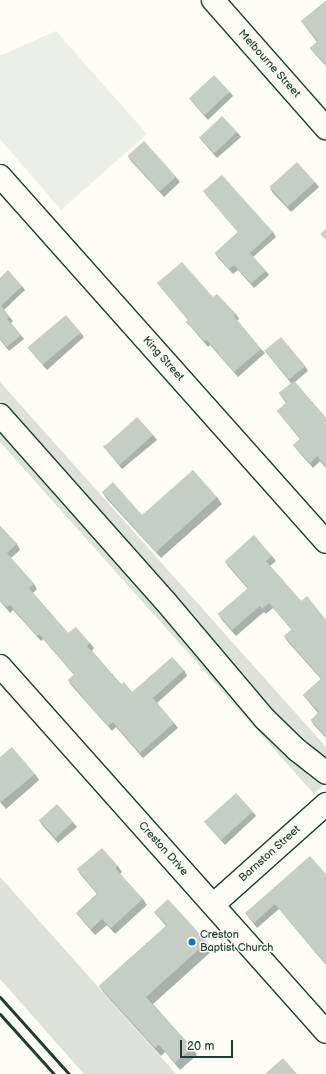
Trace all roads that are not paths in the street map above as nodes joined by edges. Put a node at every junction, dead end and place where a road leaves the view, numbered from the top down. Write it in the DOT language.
graph roads {
  1 [pos="212,0"];
  2 [pos="326,128"];
  3 [pos="0,176"];
  4 [pos="0,415"];
  5 [pos="326,542"];
  6 [pos="0,666"];
  7 [pos="326,773"];
  8 [pos="326,804"];
  9 [pos="213,905"];
  10 [pos="326,1032"];
  1 -- 2 [label="street, Melbourne Street"];
  3 -- 5 [label="street, King Street"];
  4 -- 7 [label="street"];
  6 -- 9 [label="street, Creston Drive"];
  8 -- 9 [label="street, Barnston Street"];
  9 -- 10 [label="street, Creston Drive"];
}
